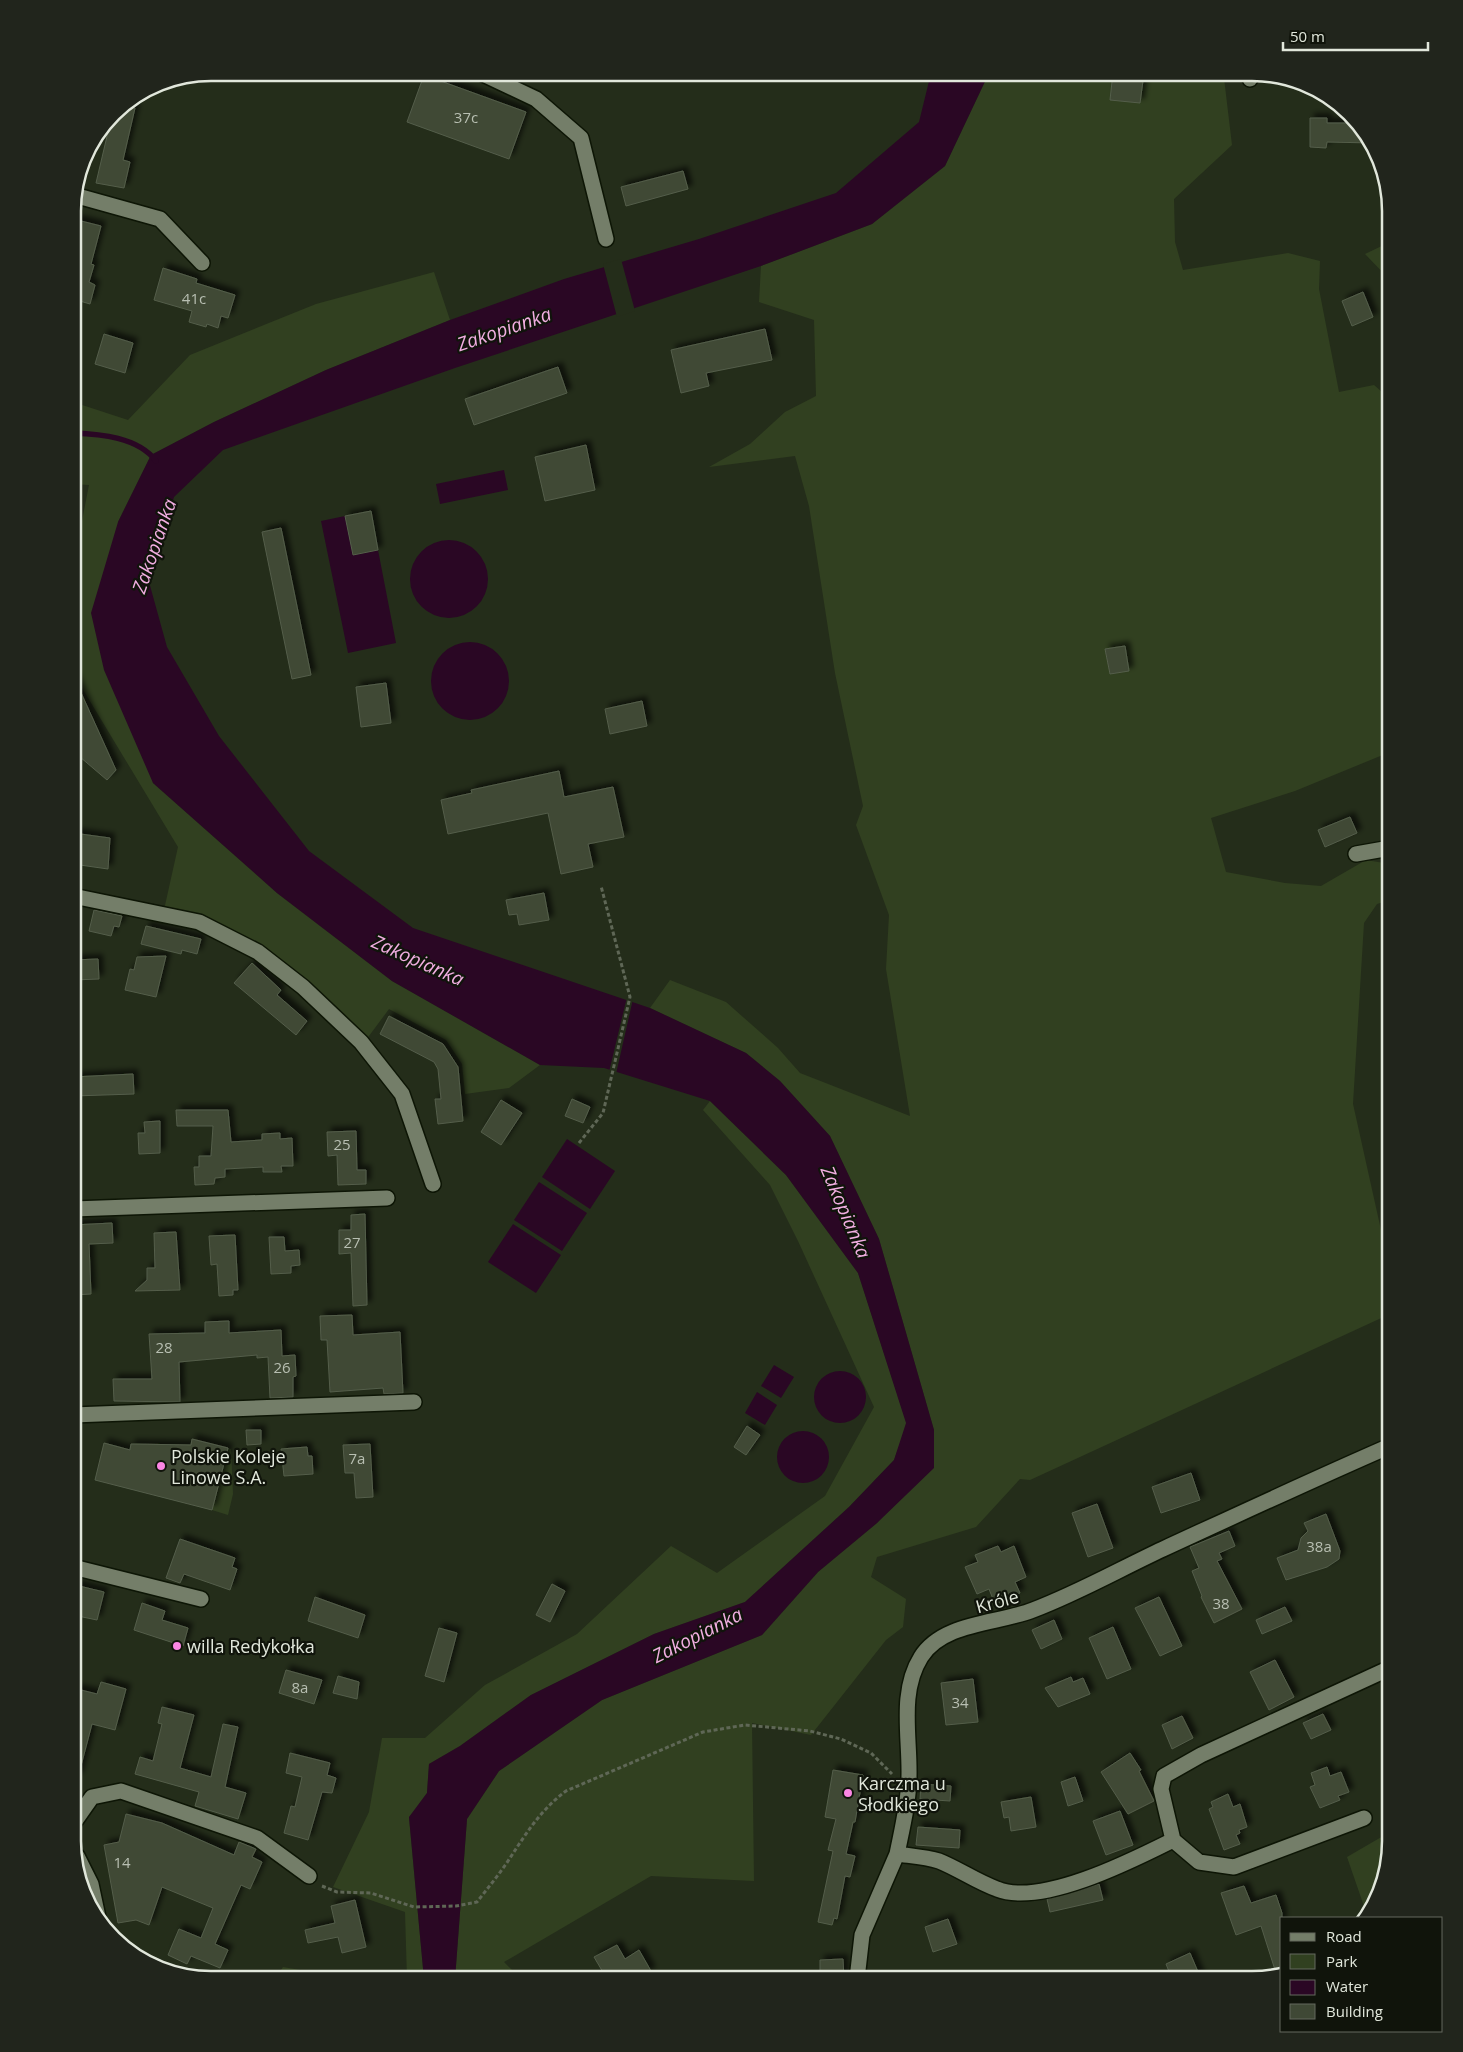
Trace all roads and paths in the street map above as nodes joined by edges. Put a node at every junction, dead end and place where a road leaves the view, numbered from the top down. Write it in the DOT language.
graph roads {
  1 [pos="499,81"];
  2 [pos="82,197"];
  3 [pos="606,239"];
  4 [pos="202,263"];
  5 [pos="1382,849"];
  6 [pos="1356,854"];
  7 [pos="601,886"];
  8 [pos="82,898"];
  9 [pos="580,1143"];
  10 [pos="434,1184"];
  11 [pos="387,1198"];
  12 [pos="81,1209"];
  13 [pos="414,1402"];
  14 [pos="81,1415"];
  15 [pos="1382,1450"];
  16 [pos="81,1569"];
  17 [pos="201,1599"];
  18 [pos="1382,1672"];
  19 [pos="908,1787"];
  20 [pos="81,1812"];
  21 [pos="1364,1818"];
  22 [pos="1174,1840"];
  23 [pos="897,1854"];
  24 [pos="86,1874"];
  25 [pos="309,1876"];
  26 [pos="93,1894"];
  27 [pos="857,1971"];
  1 -- 3 [label="street"];
  2 -- 4 [label="street"];
  5 -- 6 [label="street"];
  7 -- 9 [label="path"];
  8 -- 10 [label="street"];
  11 -- 12 [label="street"];
  13 -- 14 [label="street"];
  15 -- 19 [label="street, Króle"];
  16 -- 17 [label="street"];
  18 -- 22 [label="street"];
  19 -- 23 [label="street, Króle"];
  19 -- 25 [label="path"];
  20 -- 25 [label="street"];
  21 -- 22 [label="street"];
  22 -- 23 [label="street"];
  23 -- 27 [label="street, Króle"];
  24 -- 26 [label="street"];
}
